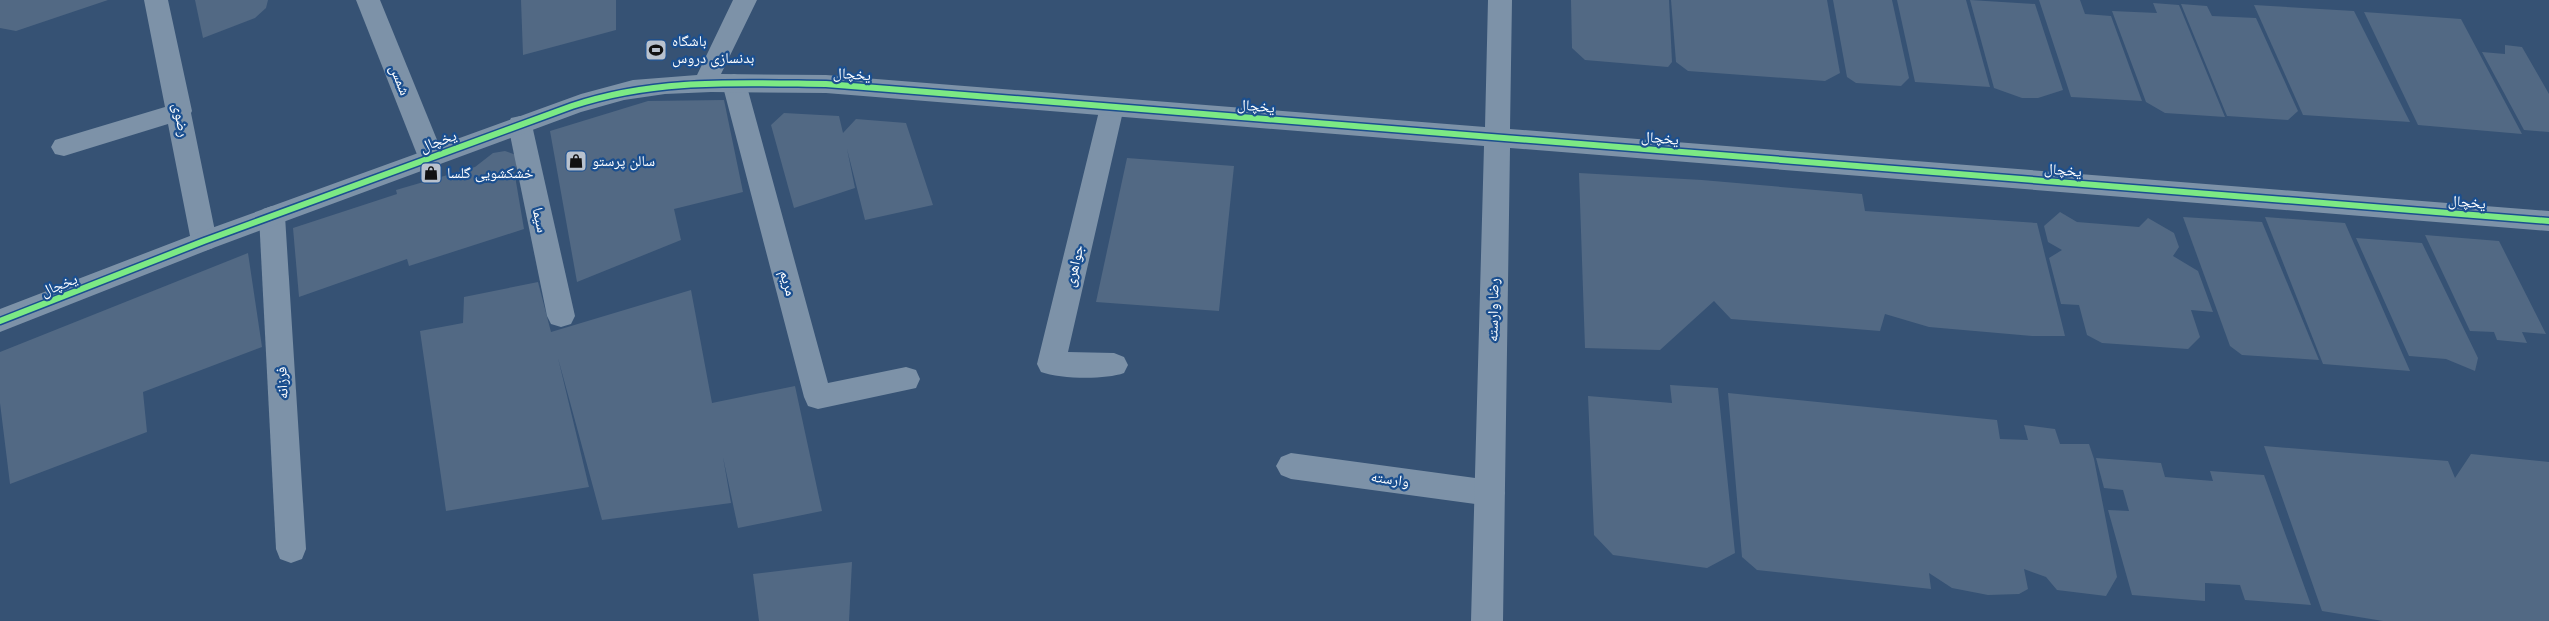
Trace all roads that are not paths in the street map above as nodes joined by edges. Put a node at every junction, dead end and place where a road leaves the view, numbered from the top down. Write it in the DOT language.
graph roads {
  1 [pos="156,0"];
  2 [pos="745,0"];
  3 [pos="1500,0"];
  4 [pos="372,1"];
  5 [pos="705,83"];
  6 [pos="734,84"];
  7 [pos="1112,107"];
  8 [pos="180,111"];
  9 [pos="520,125"];
  10 [pos="1497,138"];
  11 [pos="64,147"];
  12 [pos="431,157"];
  13 [pos="272,216"];
  14 [pos="2549,221"];
  15 [pos="204,241"];
  16 [pos="561,316"];
  17 [pos="0,321"];
  18 [pos="1114,365"];
  19 [pos="906,379"];
  20 [pos="1291,466"];
  21 [pos="1490,493"];
  22 [pos="291,549"];
  23 [pos="1487,621"];
  1 -- 8 [label="street, رضوی"];
  2 -- 5 [label="street"];
  3 -- 10 [label="street, رضا وارسته"];
  4 -- 12 [label="street, شمس"];
  5 -- 6 [label="street, یخچال"];
  5 -- 9 [label="street, یخچال"];
  6 -- 7 [label="street, یخچال"];
  6 -- 19 [label="street, مریم"];
  7 -- 10 [label="street, یخچال"];
  7 -- 18 [label="street, جواهری"];
  8 -- 11 [label="street"];
  8 -- 15 [label="street, رضوی"];
  9 -- 12 [label="street, یخچال"];
  9 -- 16 [label="street, سیما"];
  10 -- 14 [label="street, یخچال"];
  10 -- 21 [label="street, رضا وارسته"];
  12 -- 13 [label="street, یخچال"];
  13 -- 15 [label="street, یخچال"];
  13 -- 22 [label="street, فرزانه"];
  15 -- 17 [label="street, یخچال"];
  20 -- 21 [label="street, وارسته"];
  21 -- 23 [label="street, رضا وارسته"];
}
